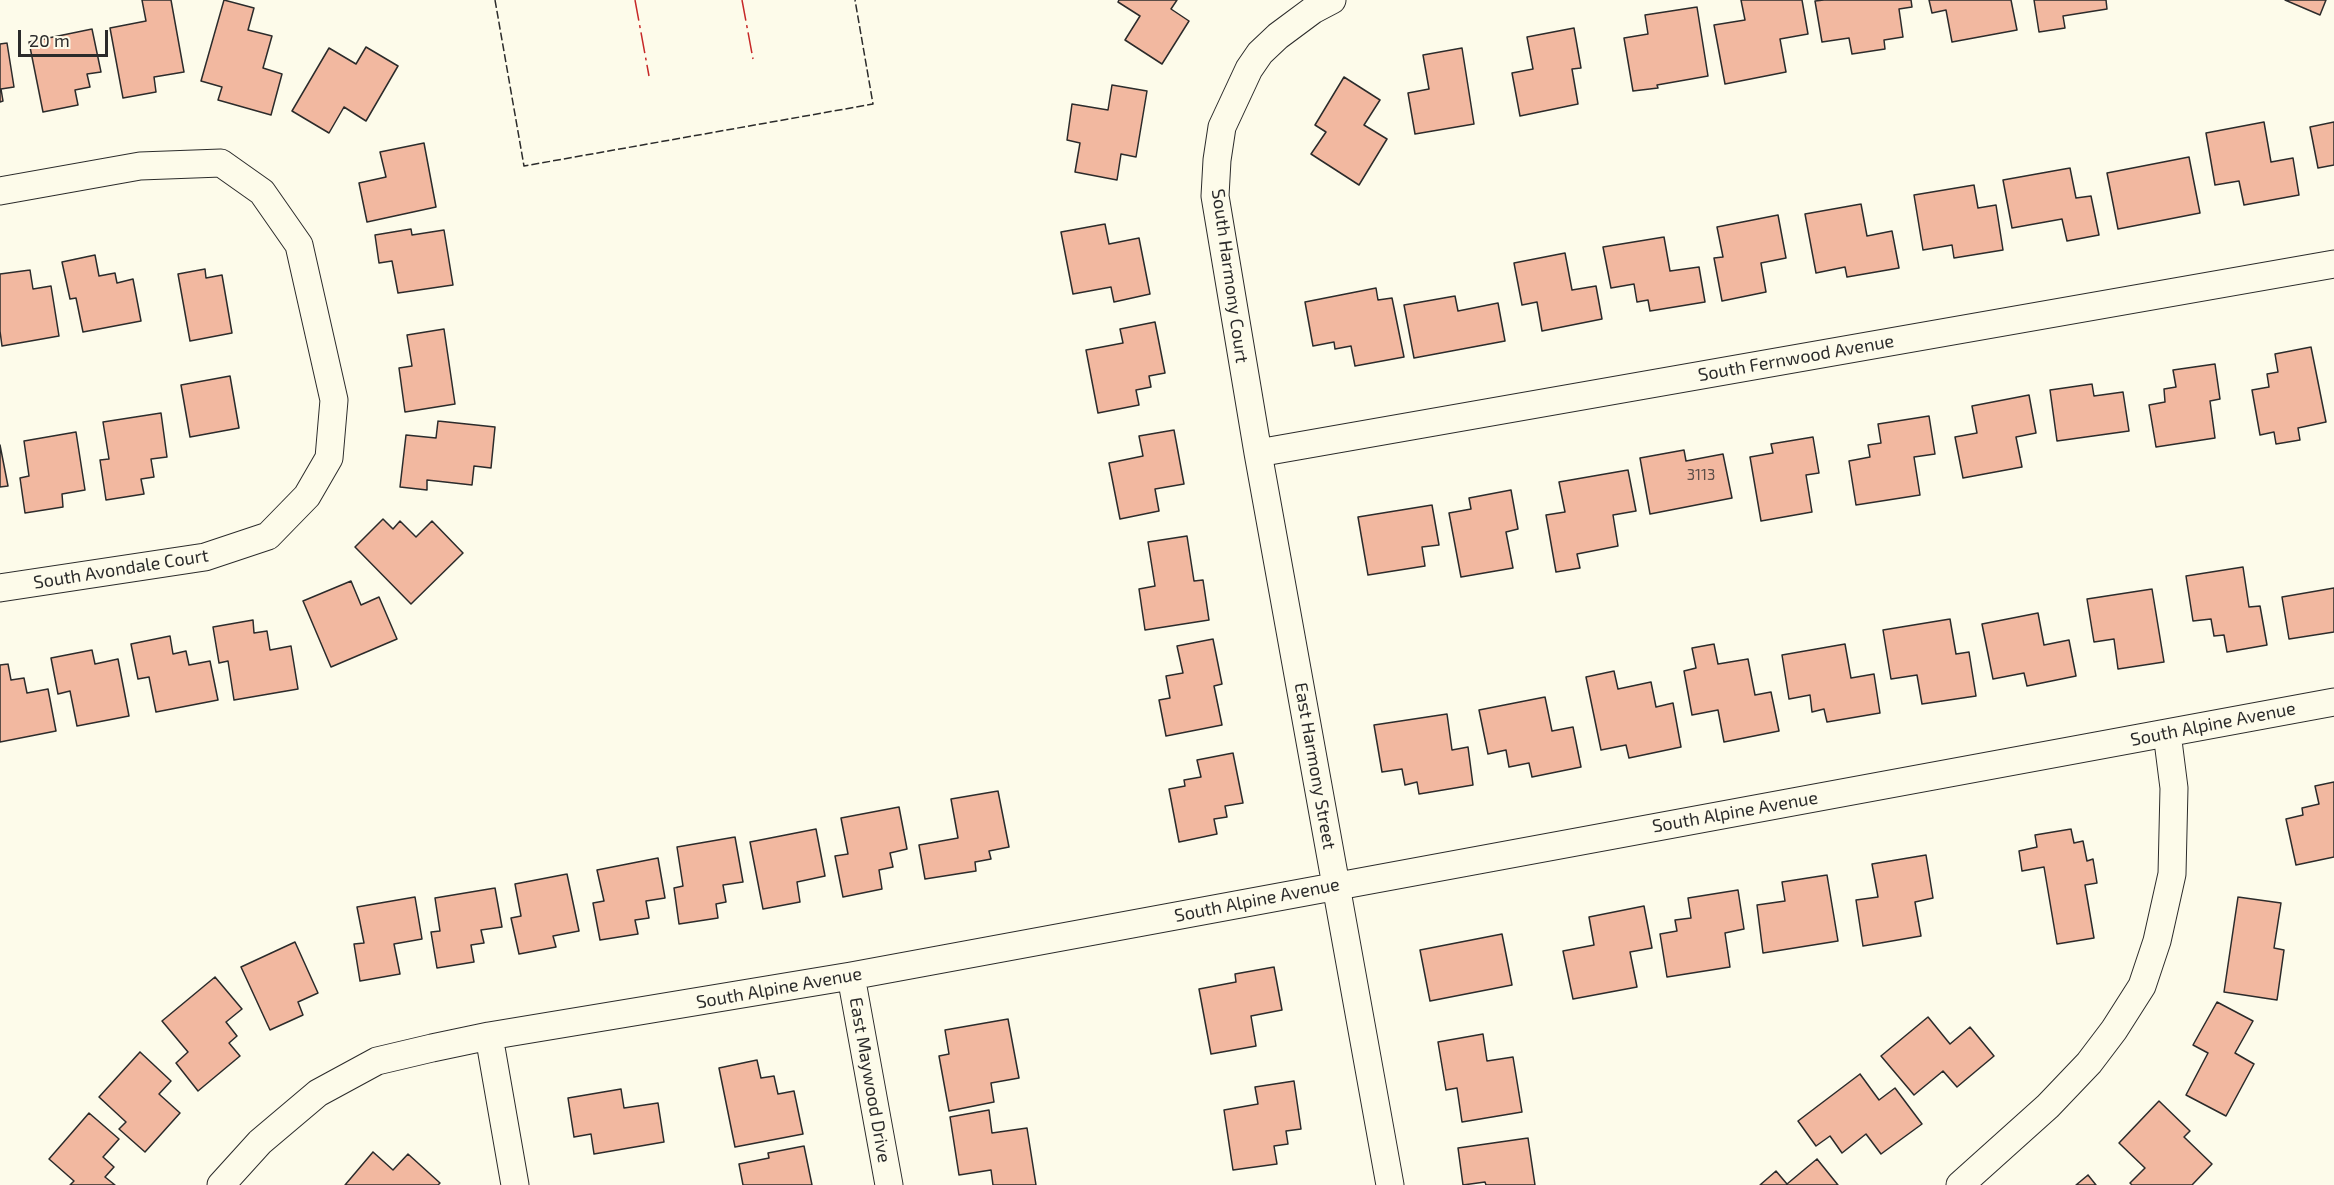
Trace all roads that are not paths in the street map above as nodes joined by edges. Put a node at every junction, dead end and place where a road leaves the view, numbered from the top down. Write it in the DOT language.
graph roads {
  1 [pos="1332,0"];
  2 [pos="0,191"];
  3 [pos="2334,264"];
  4 [pos="1258,453"];
  5 [pos="0,588"];
  6 [pos="2334,702"];
  7 [pos="2167,733"];
  8 [pos="1336,885"];
  9 [pos="851,976"];
  10 [pos="489,1036"];
  11 [pos="221,1185"];
  12 [pos="515,1185"];
  13 [pos="890,1185"];
  14 [pos="1390,1185"];
  15 [pos="1960,1185"];
  1 -- 4 [label="street, South Harmony Court"];
  2 -- 5 [label="street, South Avondale Court"];
  3 -- 4 [label="street, South Fernwood Avenue"];
  4 -- 8 [label="street, East Harmony Street"];
  6 -- 7 [label="street, South Alpine Avenue"];
  7 -- 8 [label="street, South Alpine Avenue"];
  7 -- 15 [label="street"];
  8 -- 9 [label="street, South Alpine Avenue"];
  8 -- 14 [label="street, East Harmony Street"];
  9 -- 10 [label="street, South Alpine Avenue"];
  9 -- 13 [label="street, East Maywood Drive"];
  10 -- 11 [label="street, South Alpine Avenue"];
  10 -- 12 [label="street"];
}
